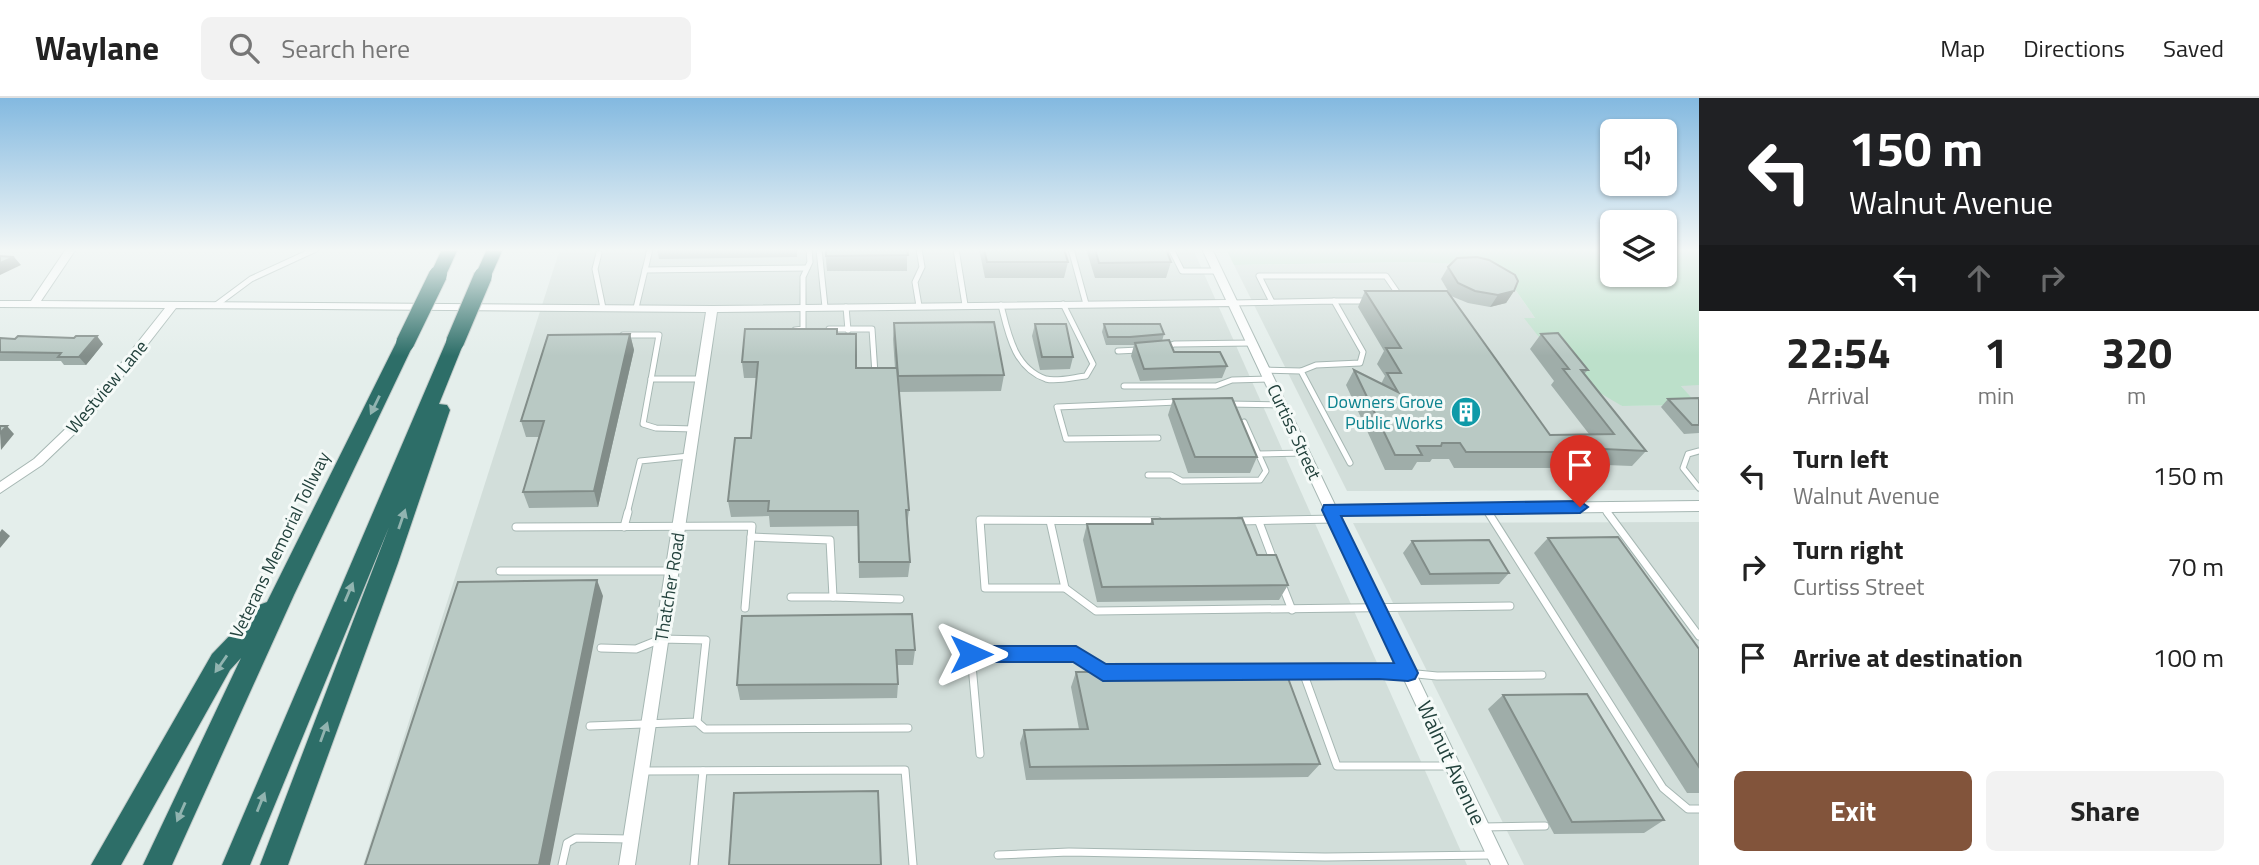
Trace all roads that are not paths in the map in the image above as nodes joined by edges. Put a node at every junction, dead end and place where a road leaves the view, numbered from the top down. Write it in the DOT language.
graph roads {
  1 [pos="47,285"];
  2 [pos="237,285"];
  3 [pos="433,285"];
  4 [pos="479,285"];
  5 [pos="598,285"];
  6 [pos="642,285"];
  7 [pos="803,285"];
  8 [pos="823,285"];
  9 [pos="915,285"];
  10 [pos="962,285"];
  11 [pos="1081,285"];
  12 [pos="1223,285"];
  13 [pos="1263,285"];
  14 [pos="1392,285"];
  15 [pos="1375,300"];
  16 [pos="1389,300"];
  17 [pos="1334,301"];
  18 [pos="1272,302"];
  19 [pos="1232,303"];
  20 [pos="0,304"];
  21 [pos="34,304"];
  22 [pos="1063,304"];
  23 [pos="1086,304"];
  24 [pos="173,305"];
  25 [pos="216,305"];
  26 [pos="965,305"];
  27 [pos="1001,305"];
  28 [pos="919,306"];
  29 [pos="803,307"];
  30 [pos="825,307"];
  31 [pos="846,307"];
  32 [pos="603,308"];
  33 [pos="636,309"];
  34 [pos="712,309"];
  35 [pos="803,329"];
  36 [pos="814,329"];
  37 [pos="825,329"];
  38 [pos="790,330"];
  39 [pos="848,330"];
  40 [pos="609,335"];
  41 [pos="1252,343"];
  42 [pos="1159,349"];
  43 [pos="1145,350"];
  44 [pos="1118,351"];
  45 [pos="443,371"];
  46 [pos="1301,371"];
  47 [pos="875,375"];
  48 [pos="1267,375"];
  49 [pos="652,379"];
  50 [pos="701,379"];
  51 [pos="1124,386"];
  52 [pos="1187,402"];
  53 [pos="1221,403"];
  54 [pos="1282,405"];
  55 [pos="1244,422"];
  56 [pos="694,429"];
  57 [pos="1158,439"];
  58 [pos="1699,451"];
  59 [pos="1305,453"];
  60 [pos="1258,454"];
  61 [pos="690,456"];
  62 [pos="1350,463"];
  63 [pos="1147,475"];
  64 [pos="0,488"];
  65 [pos="1699,488"];
  66 [pos="1699,506"];
  67 [pos="1603,507"];
  68 [pos="1485,508"];
  69 [pos="1332,514"];
  70 [pos="1050,520"];
  71 [pos="1161,521"];
  72 [pos="1231,521"];
  73 [pos="1259,522"];
  74 [pos="679,526"];
  75 [pos="516,527"];
  76 [pos="624,527"];
  77 [pos="751,537"];
  78 [pos="500,571"];
  79 [pos="672,571"];
  80 [pos="1065,588"];
  81 [pos="282,595"];
  82 [pos="791,597"];
  83 [pos="833,597"];
  84 [pos="900,599"];
  85 [pos="1510,606"];
  86 [pos="1377,607"];
  87 [pos="745,608"];
  88 [pos="1292,610"];
  89 [pos="1699,636"];
  90 [pos="662,639"];
  91 [pos="601,648"];
  92 [pos="1263,672"];
  93 [pos="1303,672"];
  94 [pos="1116,673"];
  95 [pos="1408,673"];
  96 [pos="1542,674"];
  97 [pos="698,722"];
  98 [pos="649,723"];
  99 [pos="590,726"];
  100 [pos="908,728"];
  101 [pos="980,754"];
  102 [pos="1452,766"];
  103 [pos="642,771"];
  104 [pos="704,771"];
  105 [pos="1699,809"];
  106 [pos="1545,826"];
  107 [pos="1481,827"];
  108 [pos="631,839"];
  109 [pos="998,855"];
  110 [pos="1497,860"];
  111 [pos="105,865"];
  112 [pos="157,865"];
  113 [pos="236,865"];
  114 [pos="274,865"];
  115 [pos="562,865"];
  116 [pos="627,865"];
  117 [pos="694,865"];
  118 [pos="913,865"];
  1 -- 21 [label="street"];
  2 -- 25 [label="lane"];
  3 -- 81 [label="highway, Veterans Memorial Tollway, one-way, bridge"];
  4 -- 45 [label="highway, bridge"];
  5 -- 32 [label="lane"];
  6 -- 33 [label="lane"];
  7 -- 29 [label="lane"];
  8 -- 30 [label="lane"];
  9 -- 28 [label="lane"];
  10 -- 26 [label="lane"];
  11 -- 23 [label="lane"];
  12 -- 19 [label="street, Curtiss Street"];
  13 -- 18 [label="lane"];
  14 -- 16 [label="lane"];
  15 -- 17 [label="lane"];
  17 -- 18 [label="lane"];
  17 -- 46 [label="lane"];
  18 -- 19 [label="lane"];
  19 -- 23 [label="street"];
  19 -- 41 [label="street, Curtiss Street"];
  20 -- 21 [label="street"];
  21 -- 24 [label="street"];
  22 -- 23 [label="street"];
  22 -- 27 [label="street"];
  22 -- 27 [label="lane"];
  24 -- 25 [label="street"];
  24 -- 64 [label="street, Westview Lane"];
  25 -- 32 [label="street"];
  26 -- 27 [label="street"];
  26 -- 28 [label="street"];
  28 -- 31 [label="street"];
  29 -- 30 [label="street"];
  29 -- 34 [label="street"];
  29 -- 35 [label="lane"];
  30 -- 31 [label="street"];
  31 -- 39 [label="lane"];
  32 -- 33 [label="street"];
  33 -- 34 [label="street"];
  34 -- 50 [label="street, Thatcher Road"];
  35 -- 36 [label="lane"];
  35 -- 38 [label="lane"];
  37 -- 39 [label="lane"];
  39 -- 47 [label="lane"];
  40 -- 49 [label="lane"];
  41 -- 42 [label="lane"];
  41 -- 48 [label="street, Curtiss Street"];
  43 -- 44 [label="lane"];
  113 -- 45 [label="highway, one-way"];
  114 -- 45 [label="highway, one-way"];
  46 -- 48 [label="lane"];
  46 -- 62 [label="lane"];
  48 -- 51 [label="lane"];
  48 -- 54 [label="street, Curtiss Street"];
  49 -- 50 [label="lane"];
  49 -- 56 [label="lane"];
  50 -- 56 [label="street, Thatcher Road"];
  52 -- 57 [label="lane"];
  53 -- 54 [label="lane"];
  54 -- 59 [label="street, Curtiss Street"];
  55 -- 60 [label="lane"];
  56 -- 61 [label="street, Thatcher Road"];
  58 -- 65 [label="lane"];
  59 -- 60 [label="lane"];
  59 -- 69 [label="street, Curtiss Street"];
  60 -- 63 [label="lane"];
  61 -- 74 [label="street, Thatcher Road"];
  61 -- 76 [label="lane"];
  66 -- 67 [label="street"];
  67 -- 68 [label="street"];
  67 -- 89 [label="lane"];
  68 -- 69 [label="street"];
  68 -- 105 [label="lane"];
  69 -- 73 [label="lane"];
  69 -- 86 [label="street, Walnut Avenue"];
  70 -- 71 [label="lane"];
  70 -- 80 [label="lane"];
  70 -- 80 [label="lane"];
  72 -- 73 [label="lane"];
  73 -- 88 [label="lane"];
  74 -- 76 [label="lane"];
  74 -- 77 [label="lane"];
  74 -- 79 [label="street, Thatcher Road"];
  75 -- 76 [label="lane"];
  77 -- 83 [label="lane"];
  77 -- 87 [label="lane"];
  78 -- 79 [label="lane"];
  79 -- 90 [label="street, Thatcher Road"];
  80 -- 88 [label="lane"];
  81 -- 111 [label="highway, one-way"];
  81 -- 112 [label="highway, Veterans Memorial Tollway, one-way"];
  82 -- 83 [label="lane"];
  83 -- 84 [label="lane"];
  85 -- 86 [label="lane"];
  86 -- 88 [label="lane"];
  86 -- 95 [label="street, Walnut Avenue"];
  90 -- 91 [label="lane"];
  90 -- 97 [label="lane"];
  90 -- 98 [label="street, Thatcher Road"];
  92 -- 93 [label="lane"];
  93 -- 95 [label="lane"];
  93 -- 102 [label="lane"];
  94 -- 101 [label="lane"];
  95 -- 96 [label="lane"];
  95 -- 102 [label="street, Walnut Avenue"];
  97 -- 98 [label="lane"];
  97 -- 100 [label="lane"];
  98 -- 99 [label="lane"];
  98 -- 103 [label="street, Thatcher Road"];
  102 -- 107 [label="street, Walnut Avenue"];
  103 -- 104 [label="lane"];
  103 -- 108 [label="street, Thatcher Road"];
  104 -- 117 [label="lane"];
  104 -- 118 [label="lane"];
  106 -- 107 [label="lane"];
  107 -- 110 [label="street, Walnut Avenue"];
  108 -- 115 [label="lane"];
  108 -- 116 [label="street, Thatcher Road"];
  109 -- 110 [label="lane"];
}
